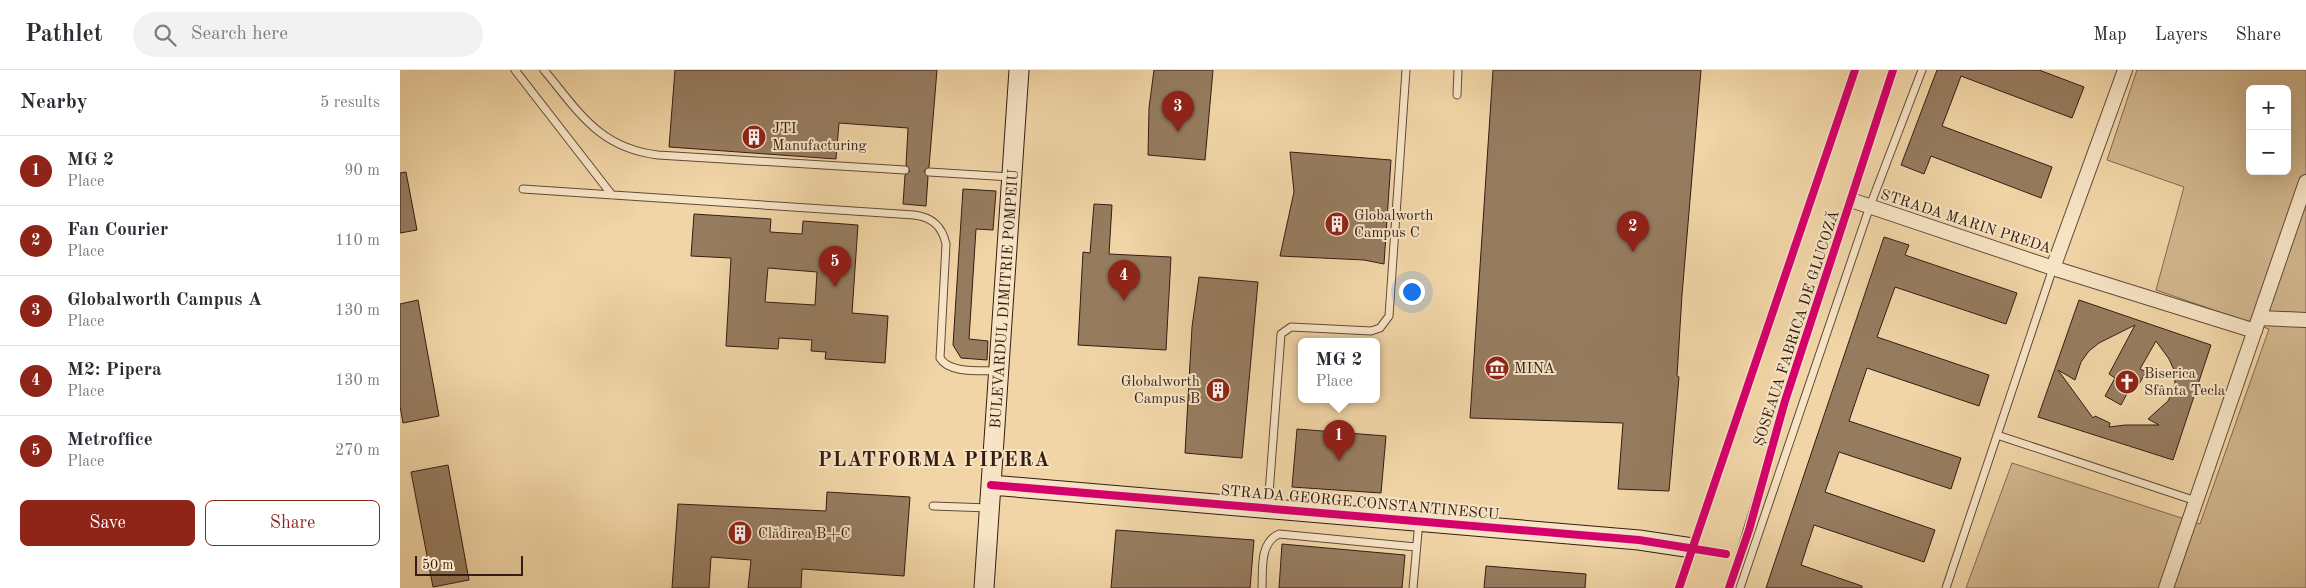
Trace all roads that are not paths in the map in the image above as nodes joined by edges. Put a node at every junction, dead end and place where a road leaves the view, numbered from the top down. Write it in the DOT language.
graph roads {
  1 [pos="515,70"];
  2 [pos="1019,70"];
  3 [pos="1406,70"];
  4 [pos="1458,70"];
  5 [pos="1865,70"];
  6 [pos="1882,70"];
  7 [pos="1922,70"];
  8 [pos="2125,70"];
  9 [pos="546,71"];
  10 [pos="1457,94"];
  11 [pos="905,170"];
  12 [pos="929,172"];
  13 [pos="1012,177"];
  14 [pos="2306,182"];
  15 [pos="523,189"];
  16 [pos="612,195"];
  17 [pos="1839,196"];
  18 [pos="1870,206"];
  19 [pos="2053,268"];
  20 [pos="2306,320"];
  21 [pos="2258,324"];
  22 [pos="999,371"];
  23 [pos="1996,435"];
  24 [pos="991,485"];
  25 [pos="2196,501"];
  26 [pos="933,506"];
  27 [pos="990,508"];
  28 [pos="1268,508"];
  29 [pos="1419,521"];
  30 [pos="1416,547"];
  31 [pos="1715,552"];
  32 [pos="984,588"];
  33 [pos="1262,588"];
  34 [pos="1413,588"];
  35 [pos="1693,588"];
  36 [pos="1714,588"];
  37 [pos="1740,588"];
  38 [pos="1946,588"];
  39 [pos="2166,588"];
  1 -- 16 [label="lane"];
  2 -- 13 [label="street, BULEVARDUL DIMITRIE POMPEIU"];
  3 -- 28 [label="lane"];
  4 -- 10 [label="lane"];
  5 -- 31 [label="main road, ȘOSEAUA FABRICA DE GLUCOZĂ"];
  6 -- 17 [label="main road, ȘOSEAUA FABRICA DE GLUCOZĂ"];
  7 -- 18 [label="lane"];
  8 -- 19 [label="street, STRADA MARIN PREDA"];
  9 -- 11 [label="lane"];
  12 -- 13 [label="lane"];
  13 -- 22 [label="street, BULEVARDUL DIMITRIE POMPEIU"];
  14 -- 21 [label="street"];
  15 -- 16 [label="lane"];
  16 -- 22 [label="lane"];
  17 -- 18 [label="street, STRADA MARIN PREDA"];
  17 -- 31 [label="main road, ȘOSEAUA FABRICA DE GLUCOZĂ"];
  18 -- 19 [label="street, STRADA MARIN PREDA"];
  18 -- 37 [label="lane"];
  19 -- 21 [label="street"];
  19 -- 23 [label="lane"];
  20 -- 21 [label="street"];
  21 -- 25 [label="street"];
  22 -- 24 [label="street, BULEVARDUL DIMITRIE POMPEIU"];
  23 -- 25 [label="lane"];
  23 -- 38 [label="lane"];
  24 -- 27 [label="street, BULEVARDUL DIMITRIE POMPEIU"];
  24 -- 28 [label="street, STRADA GEORGE CONSTANTINESCU"];
  25 -- 39 [label="street"];
  26 -- 27 [label="lane"];
  27 -- 32 [label="street, BULEVARDUL DIMITRIE POMPEIU"];
  28 -- 29 [label="street, STRADA GEORGE CONSTANTINESCU"];
  29 -- 30 [label="lane"];
  29 -- 31 [label="street, STRADA GEORGE CONSTANTINESCU"];
  30 -- 33 [label="lane"];
  30 -- 34 [label="lane"];
  31 -- 35 [label="main road, ȘOSEAUA FABRICA DE GLUCOZĂ"];
  31 -- 36 [label="main road, ȘOSEAUA FABRICA DE GLUCOZĂ"];
}
